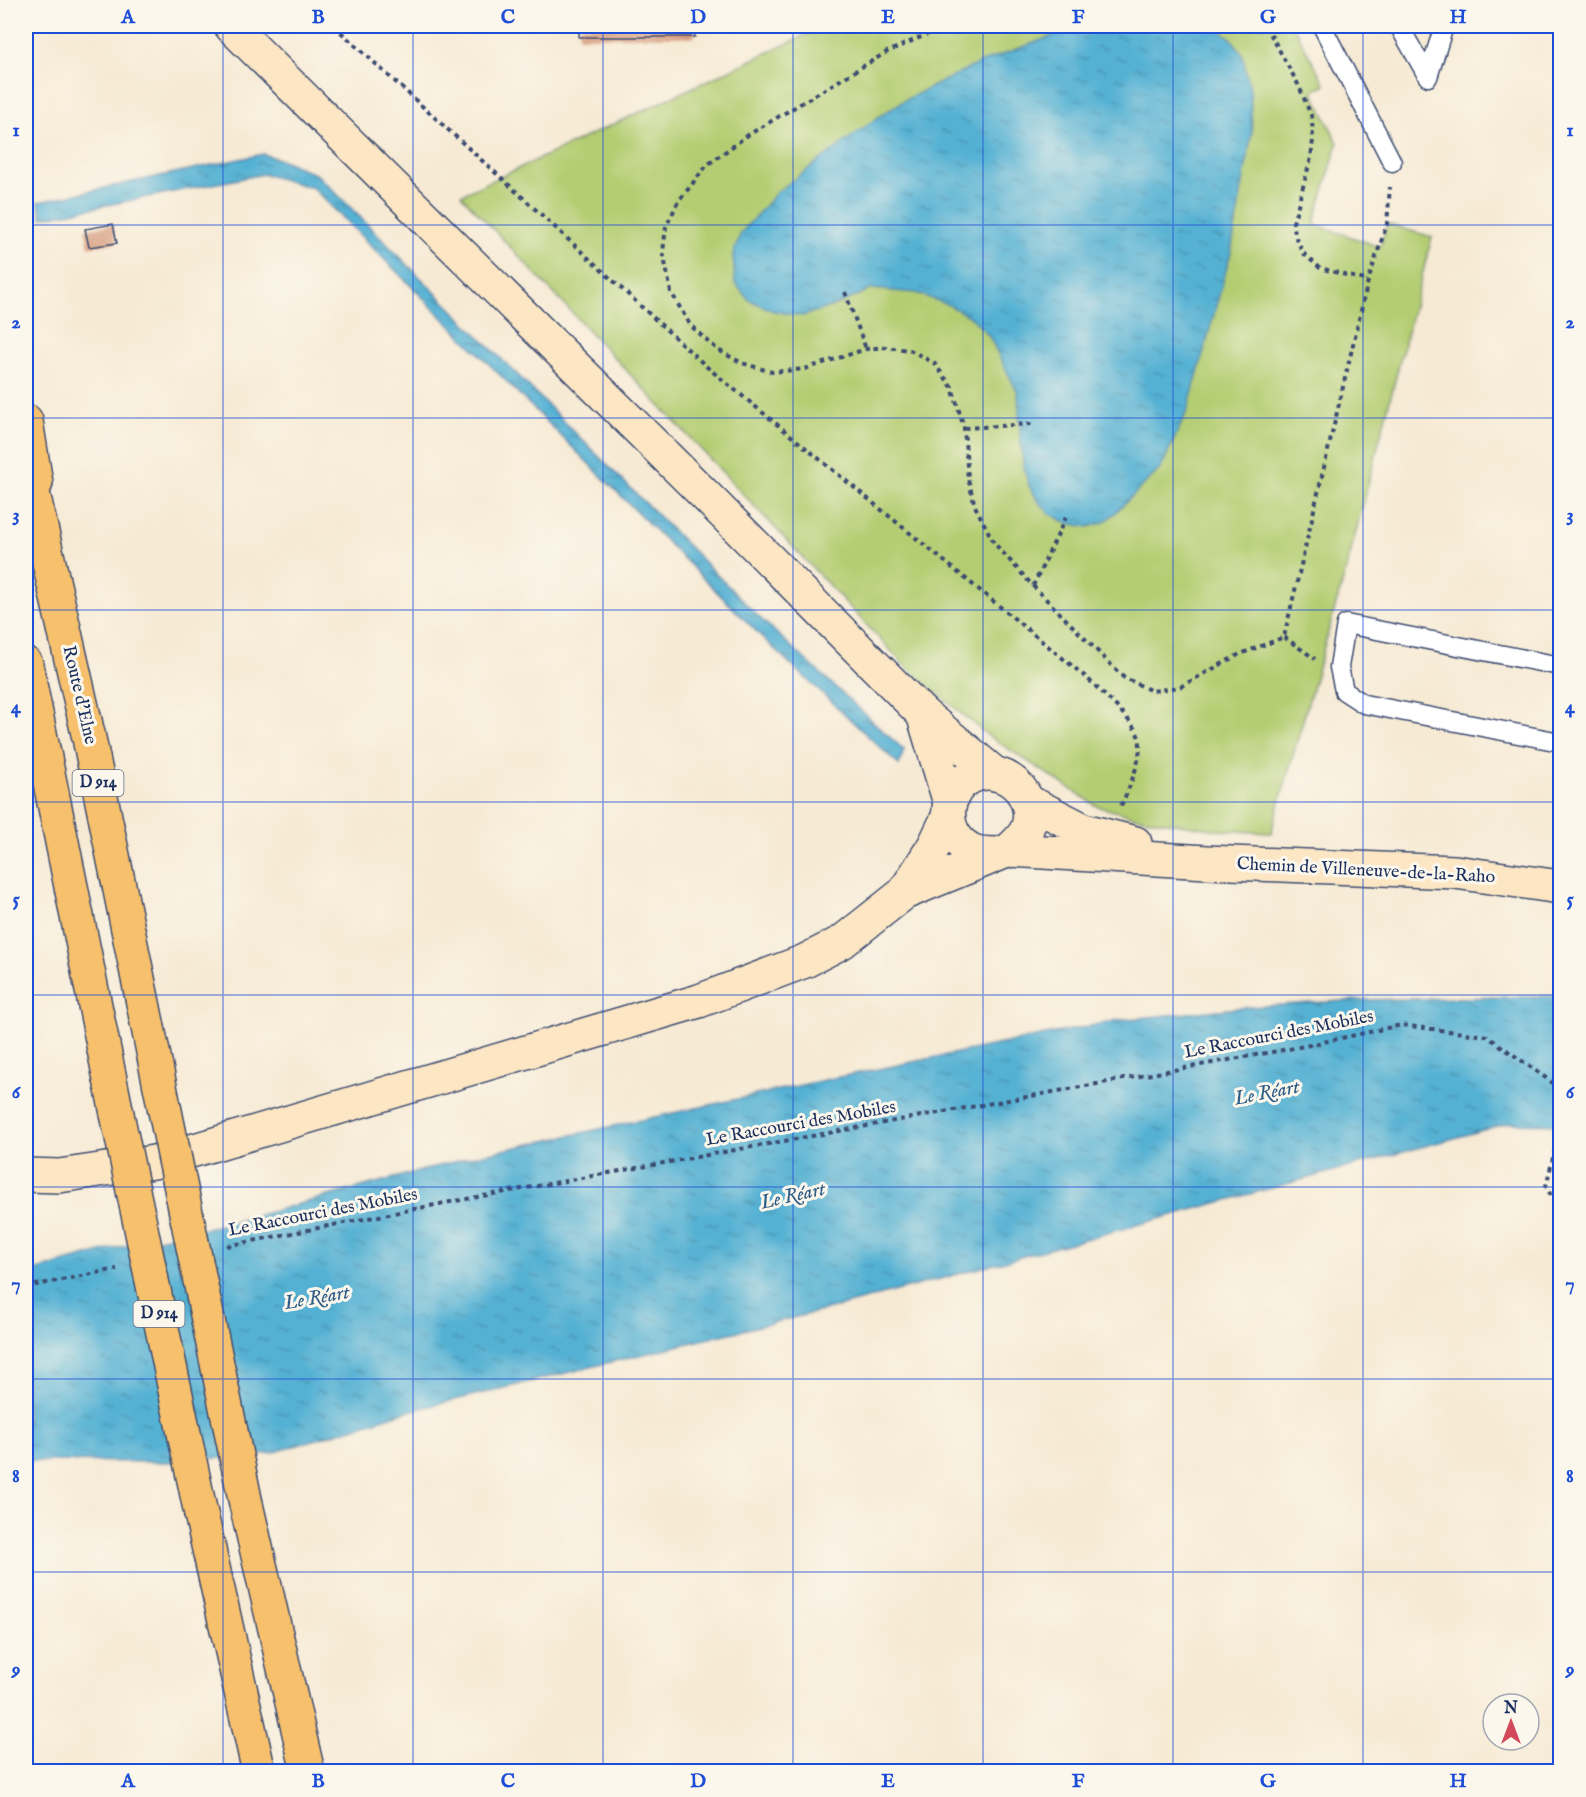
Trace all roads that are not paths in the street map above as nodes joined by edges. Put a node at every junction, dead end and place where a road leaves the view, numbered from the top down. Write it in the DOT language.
graph roads {
  1 [pos="231,26"];
  2 [pos="1322,26"];
  3 [pos="1399,26"];
  4 [pos="1444,26"];
  5 [pos="1392,162"];
  6 [pos="26,421"];
  7 [pos="26,462"];
  8 [pos="54,582"];
  9 [pos="26,664"];
  10 [pos="1560,666"];
  11 [pos="923,714"];
  12 [pos="1560,742"];
  13 [pos="26,743"];
  14 [pos="994,774"];
  15 [pos="1027,801"];
  16 [pos="949,810"];
  17 [pos="1002,852"];
  18 [pos="1207,862"];
  19 [pos="1560,887"];
  20 [pos="904,893"];
  21 [pos="115,1106"];
  22 [pos="26,1175"];
  23 [pos="307,1764"];
  24 [pos="259,1772"];
  1 -- 11 [label="main road"];
  2 -- 5 [label="lane"];
  3 -- 4 [label="lane"];
  6 -- 8 [label="highway"];
  7 -- 8 [label="highway, Route d'Elne / D 914"];
  8 -- 23 [label="highway, Route d'Elne / D 914, bridge"];
  9 -- 21 [label="highway, D 914"];
  10 -- 12 [label="lane"];
  11 -- 14 [label="main road"];
  11 -- 16 [label="main road"];
  13 -- 21 [label="highway"];
  14 -- 15 [label="main road"];
  14 -- 16 [label="main road"];
  15 -- 17 [label="main road"];
  15 -- 18 [label="main road, Chemin de Villeneuve-de-la-Raho"];
  16 -- 17 [label="main road"];
  16 -- 20 [label="main road"];
  17 -- 18 [label="main road, Chemin de Villeneuve-de-la-Raho"];
  17 -- 20 [label="main road"];
  18 -- 19 [label="main road, Chemin de Villeneuve-de-la-Raho"];
  20 -- 22 [label="main road"];
  21 -- 24 [label="highway, D 914, bridge"];
}
